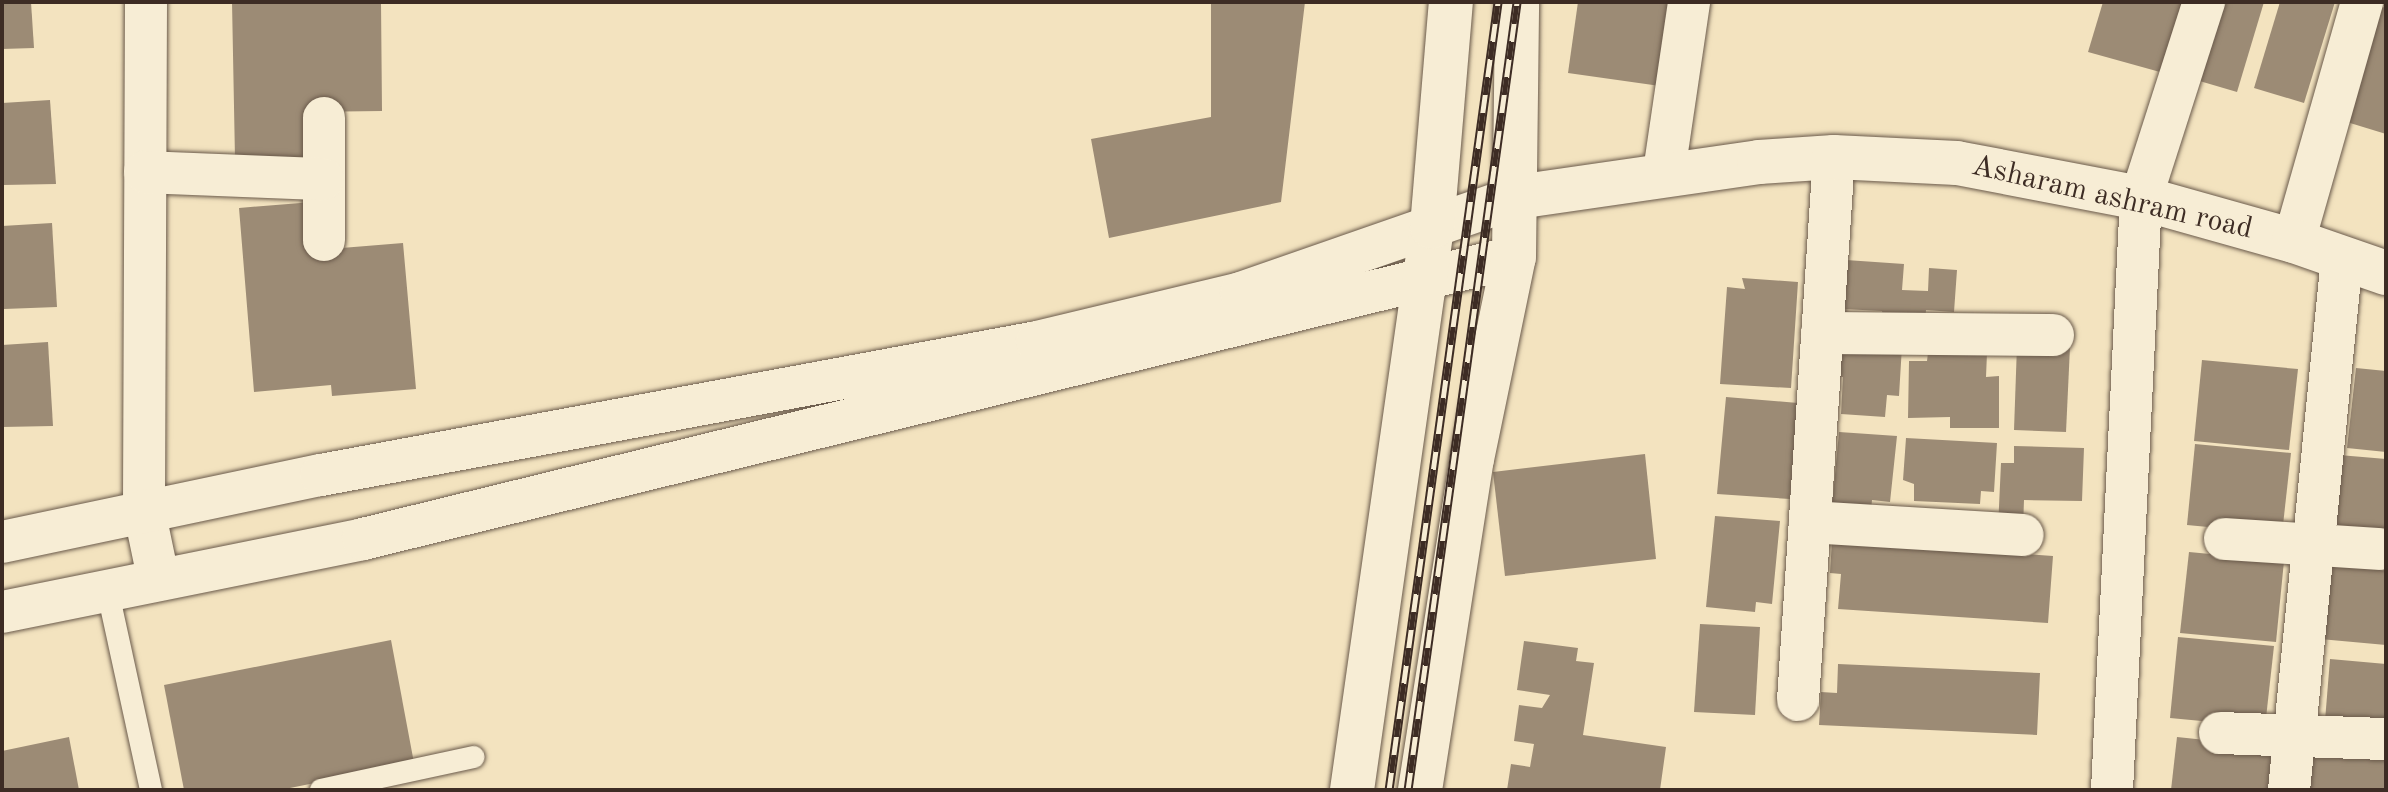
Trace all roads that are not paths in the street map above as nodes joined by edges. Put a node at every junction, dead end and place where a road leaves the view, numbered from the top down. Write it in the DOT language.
graph roads {
  1 [pos="146,2"];
  2 [pos="1451,2"];
  3 [pos="1517,2"];
  4 [pos="1689,2"];
  5 [pos="2204,2"];
  6 [pos="2362,2"];
  7 [pos="324,118"];
  8 [pos="1834,157"];
  9 [pos="145,172"];
  10 [pos="1664,172"];
  11 [pos="323,179"];
  12 [pos="1593,185"];
  13 [pos="1517,197"];
  14 [pos="2141,198"];
  15 [pos="1432,227"];
  16 [pos="324,240"];
  17 [pos="2294,241"];
  18 [pos="1514,257"];
  19 [pos="2342,258"];
  20 [pos="2386,273"];
  21 [pos="1425,278"];
  22 [pos="1822,333"];
  23 [pos="2053,335"];
  24 [pos="144,510"];
  25 [pos="1810,522"];
  26 [pos="2023,535"];
  27 [pos="2225,539"];
  28 [pos="2,542"];
  29 [pos="2313,545"];
  30 [pos="2380,549"];
  31 [pos="158,577"];
  32 [pos="107,588"];
  33 [pos="2,612"];
  34 [pos="1798,700"];
  35 [pos="2220,733"];
  36 [pos="2295,734"];
  37 [pos="2386,739"];
  38 [pos="473,757"];
  39 [pos="151,790"];
  40 [pos="321,790"];
  41 [pos="1352,790"];
  42 [pos="1420,790"];
  43 [pos="2112,790"];
  44 [pos="2289,790"];
  1 -- 9 [label="street"];
  2 -- 15 [label="street"];
  3 -- 13 [label="street"];
  4 -- 10 [label="street"];
  5 -- 14 [label="street"];
  6 -- 17 [label="street"];
  7 -- 11 [label="street"];
  8 -- 10 [label="street, Asharam ashram road"];
  8 -- 14 [label="street, Asharam ashram road"];
  8 -- 22 [label="street"];
  9 -- 11 [label="street"];
  9 -- 24 [label="street"];
  10 -- 12 [label="street, Asharam ashram road"];
  11 -- 16 [label="street"];
  12 -- 13 [label="street, Asharam ashram road"];
  12 -- 18 [label="street"];
  13 -- 15 [label="street"];
  13 -- 18 [label="street"];
  14 -- 17 [label="street, Asharam ashram road"];
  14 -- 43 [label="street"];
  15 -- 21 [label="street"];
  15 -- 24 [label="street"];
  17 -- 19 [label="street, Asharam ashram road"];
  18 -- 21 [label="street"];
  18 -- 42 [label="street"];
  19 -- 20 [label="street, Asharam ashram road"];
  19 -- 29 [label="street"];
  21 -- 31 [label="street"];
  21 -- 41 [label="street"];
  22 -- 23 [label="street"];
  22 -- 25 [label="street"];
  24 -- 28 [label="street"];
  24 -- 31 [label="street"];
  25 -- 26 [label="street"];
  25 -- 34 [label="street"];
  27 -- 29 [label="street"];
  29 -- 30 [label="street"];
  29 -- 36 [label="street"];
  31 -- 32 [label="street"];
  32 -- 33 [label="street"];
  32 -- 39 [label="lane"];
  35 -- 36 [label="street"];
  36 -- 37 [label="street"];
  36 -- 44 [label="street"];
  38 -- 40 [label="lane"];
}
